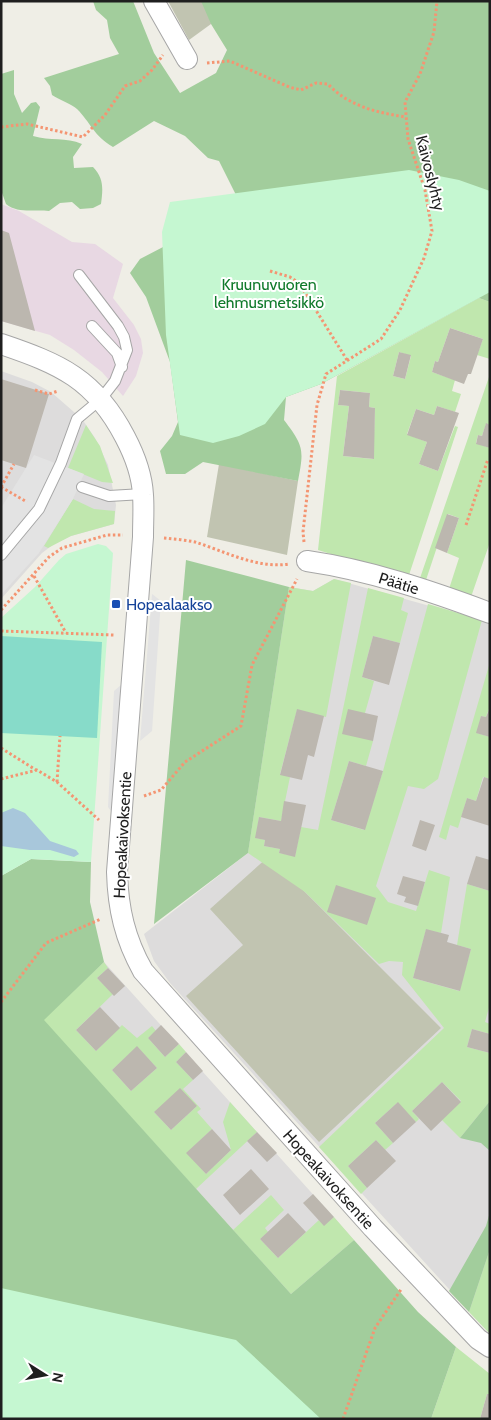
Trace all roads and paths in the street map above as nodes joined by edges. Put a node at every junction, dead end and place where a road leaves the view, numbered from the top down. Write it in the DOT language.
graph roads {
  1 [pos="154,1"];
  2 [pos="437,1"];
  3 [pos="182,52"];
  4 [pos="406,117"];
  5 [pos="1,126"];
  6 [pos="270,271"];
  7 [pos="79,275"];
  8 [pos="92,326"];
  9 [pos="1,344"];
  10 [pos="347,360"];
  11 [pos="122,367"];
  12 [pos="35,390"];
  13 [pos="61,390"];
  14 [pos="101,399"];
  15 [pos="488,459"];
  16 [pos="14,464"];
  17 [pos="1,487"];
  18 [pos="82,487"];
  19 [pos="143,494"];
  20 [pos="39,509"];
  21 [pos="466,525"];
  22 [pos="119,535"];
  23 [pos="166,538"];
  24 [pos="1,555"];
  25 [pos="306,561"];
  26 [pos="34,576"];
  27 [pos="1,610"];
  28 [pos="490,613"];
  29 [pos="1,631"];
  30 [pos="66,633"];
  31 [pos="114,635"];
  32 [pos="60,736"];
  33 [pos="1,748"];
  34 [pos="37,770"];
  35 [pos="1,778"];
  36 [pos="57,782"];
  37 [pos="144,796"];
  38 [pos="99,820"];
  39 [pos="101,920"];
  40 [pos="1,1002"];
  41 [pos="402,1288"];
  42 [pos="490,1347"];
  43 [pos="343,1419"];
  1 -- 3 [label="street"];
  2 -- 4 [label="path, Kaivoslyhty"];
  3 -- 4 [label="path"];
  3 -- 5 [label="path"];
  4 -- 10 [label="path, Kaivoslyhty"];
  6 -- 10 [label="path"];
  7 -- 11 [label="lane"];
  8 -- 11 [label="lane"];
  9 -- 14 [label="street, Hopeakaivoksentie"];
  10 -- 25 [label="path, Kaivoslyhty"];
  11 -- 14 [label="lane"];
  12 -- 13 [label="path"];
  14 -- 19 [label="street, Hopeakaivoksentie"];
  14 -- 20 [label="lane"];
  15 -- 21 [label="path"];
  16 -- 17 [label="path"];
  17 -- 20 [label="path"];
  18 -- 19 [label="lane"];
  19 -- 42 [label="street, Hopeakaivoksentie"];
  20 -- 24 [label="lane"];
  22 -- 26 [label="path"];
  23 -- 25 [label="path"];
  25 -- 28 [label="street, Päätie"];
  25 -- 37 [label="path"];
  26 -- 27 [label="path"];
  26 -- 30 [label="path"];
  29 -- 30 [label="path"];
  30 -- 31 [label="path"];
  32 -- 36 [label="path"];
  33 -- 34 [label="path"];
  34 -- 35 [label="path"];
  34 -- 36 [label="path"];
  36 -- 38 [label="path"];
  39 -- 40 [label="path"];
  41 -- 43 [label="path"];
}
